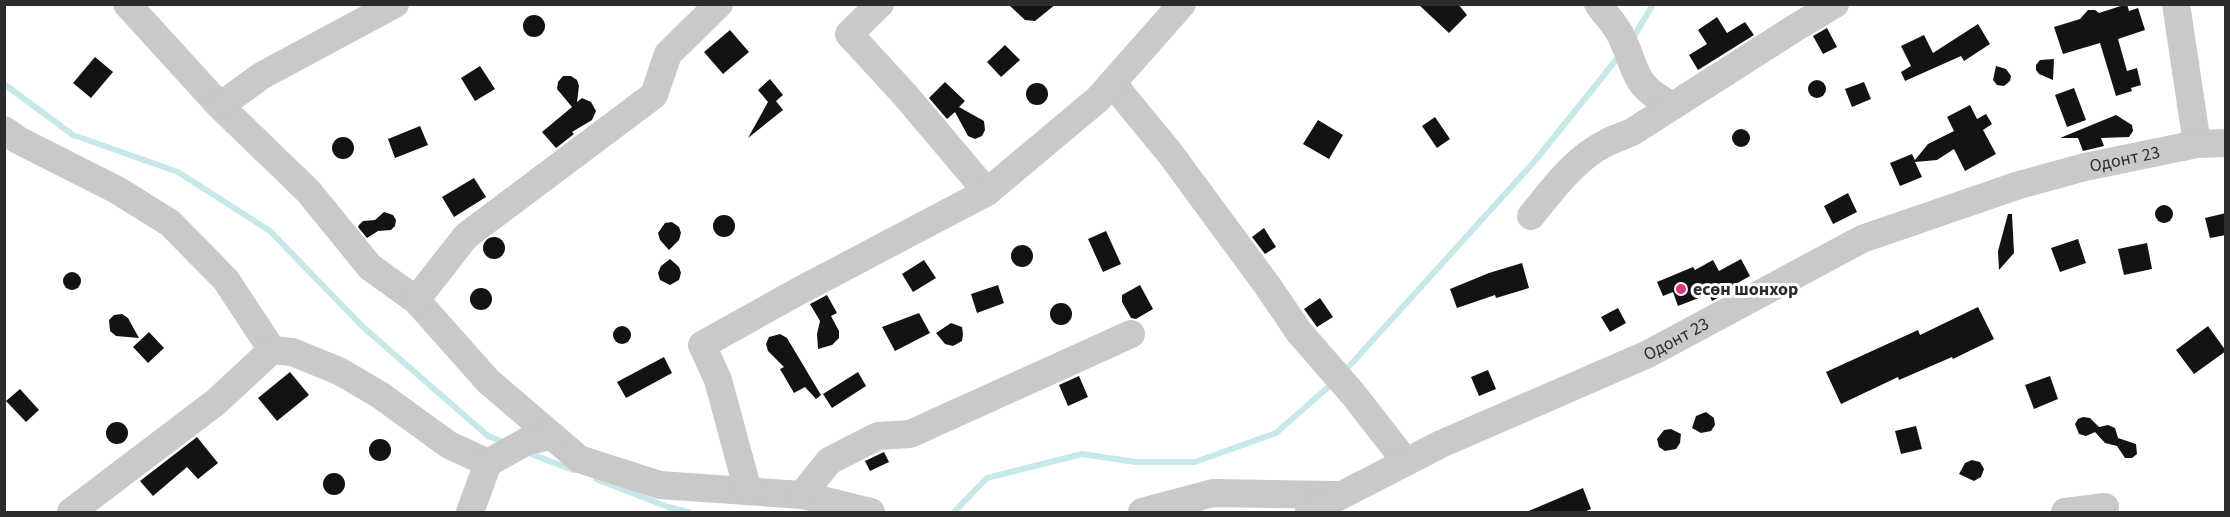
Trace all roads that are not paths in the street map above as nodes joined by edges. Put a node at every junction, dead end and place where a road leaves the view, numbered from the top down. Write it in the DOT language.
graph roads {
  1 [pos="127,4"];
  2 [pos="395,4"];
  3 [pos="718,4"];
  4 [pos="880,4"];
  5 [pos="1182,4"];
  6 [pos="1598,4"];
  7 [pos="1835,4"];
  8 [pos="2176,4"];
  9 [pos="1112,82"];
  10 [pos="220,106"];
  11 [pos="1673,106"];
  12 [pos="4,130"];
  13 [pos="2226,143"];
  14 [pos="2197,144"];
  15 [pos="987,192"];
  16 [pos="1531,216"];
  17 [pos="416,300"];
  18 [pos="1131,334"];
  19 [pos="272,350"];
  20 [pos="552,436"];
  21 [pos="1406,462"];
  22 [pos="488,463"];
  23 [pos="748,491"];
  24 [pos="802,495"];
  25 [pos="1342,495"];
  26 [pos="2105,507"];
  27 [pos="71,513"];
  28 [pos="470,513"];
  29 [pos="871,513"];
  30 [pos="1142,513"];
  31 [pos="1309,513"];
  32 [pos="2065,513"];
  1 -- 10 [label="street"];
  2 -- 10 [label="street"];
  3 -- 17 [label="street"];
  4 -- 15 [label="street"];
  5 -- 9 [label="street"];
  6 -- 11 [label="street"];
  7 -- 11 [label="street"];
  8 -- 14 [label="street"];
  9 -- 15 [label="street"];
  9 -- 21 [label="street"];
  10 -- 17 [label="street"];
  11 -- 16 [label="street"];
  12 -- 19 [label="street"];
  13 -- 14 [label="street, Одонт 23"];
  14 -- 21 [label="street, Одонт 23"];
  15 -- 23 [label="street"];
  17 -- 20 [label="street"];
  18 -- 24 [label="street"];
  19 -- 22 [label="street"];
  19 -- 27 [label="street"];
  20 -- 22 [label="street"];
  20 -- 23 [label="street"];
  21 -- 25 [label="street, Одонт 23"];
  22 -- 28 [label="street"];
  23 -- 24 [label="street"];
  24 -- 29 [label="street"];
  25 -- 30 [label="street"];
  25 -- 31 [label="street, Одонт 23"];
  26 -- 32 [label="street"];
}
